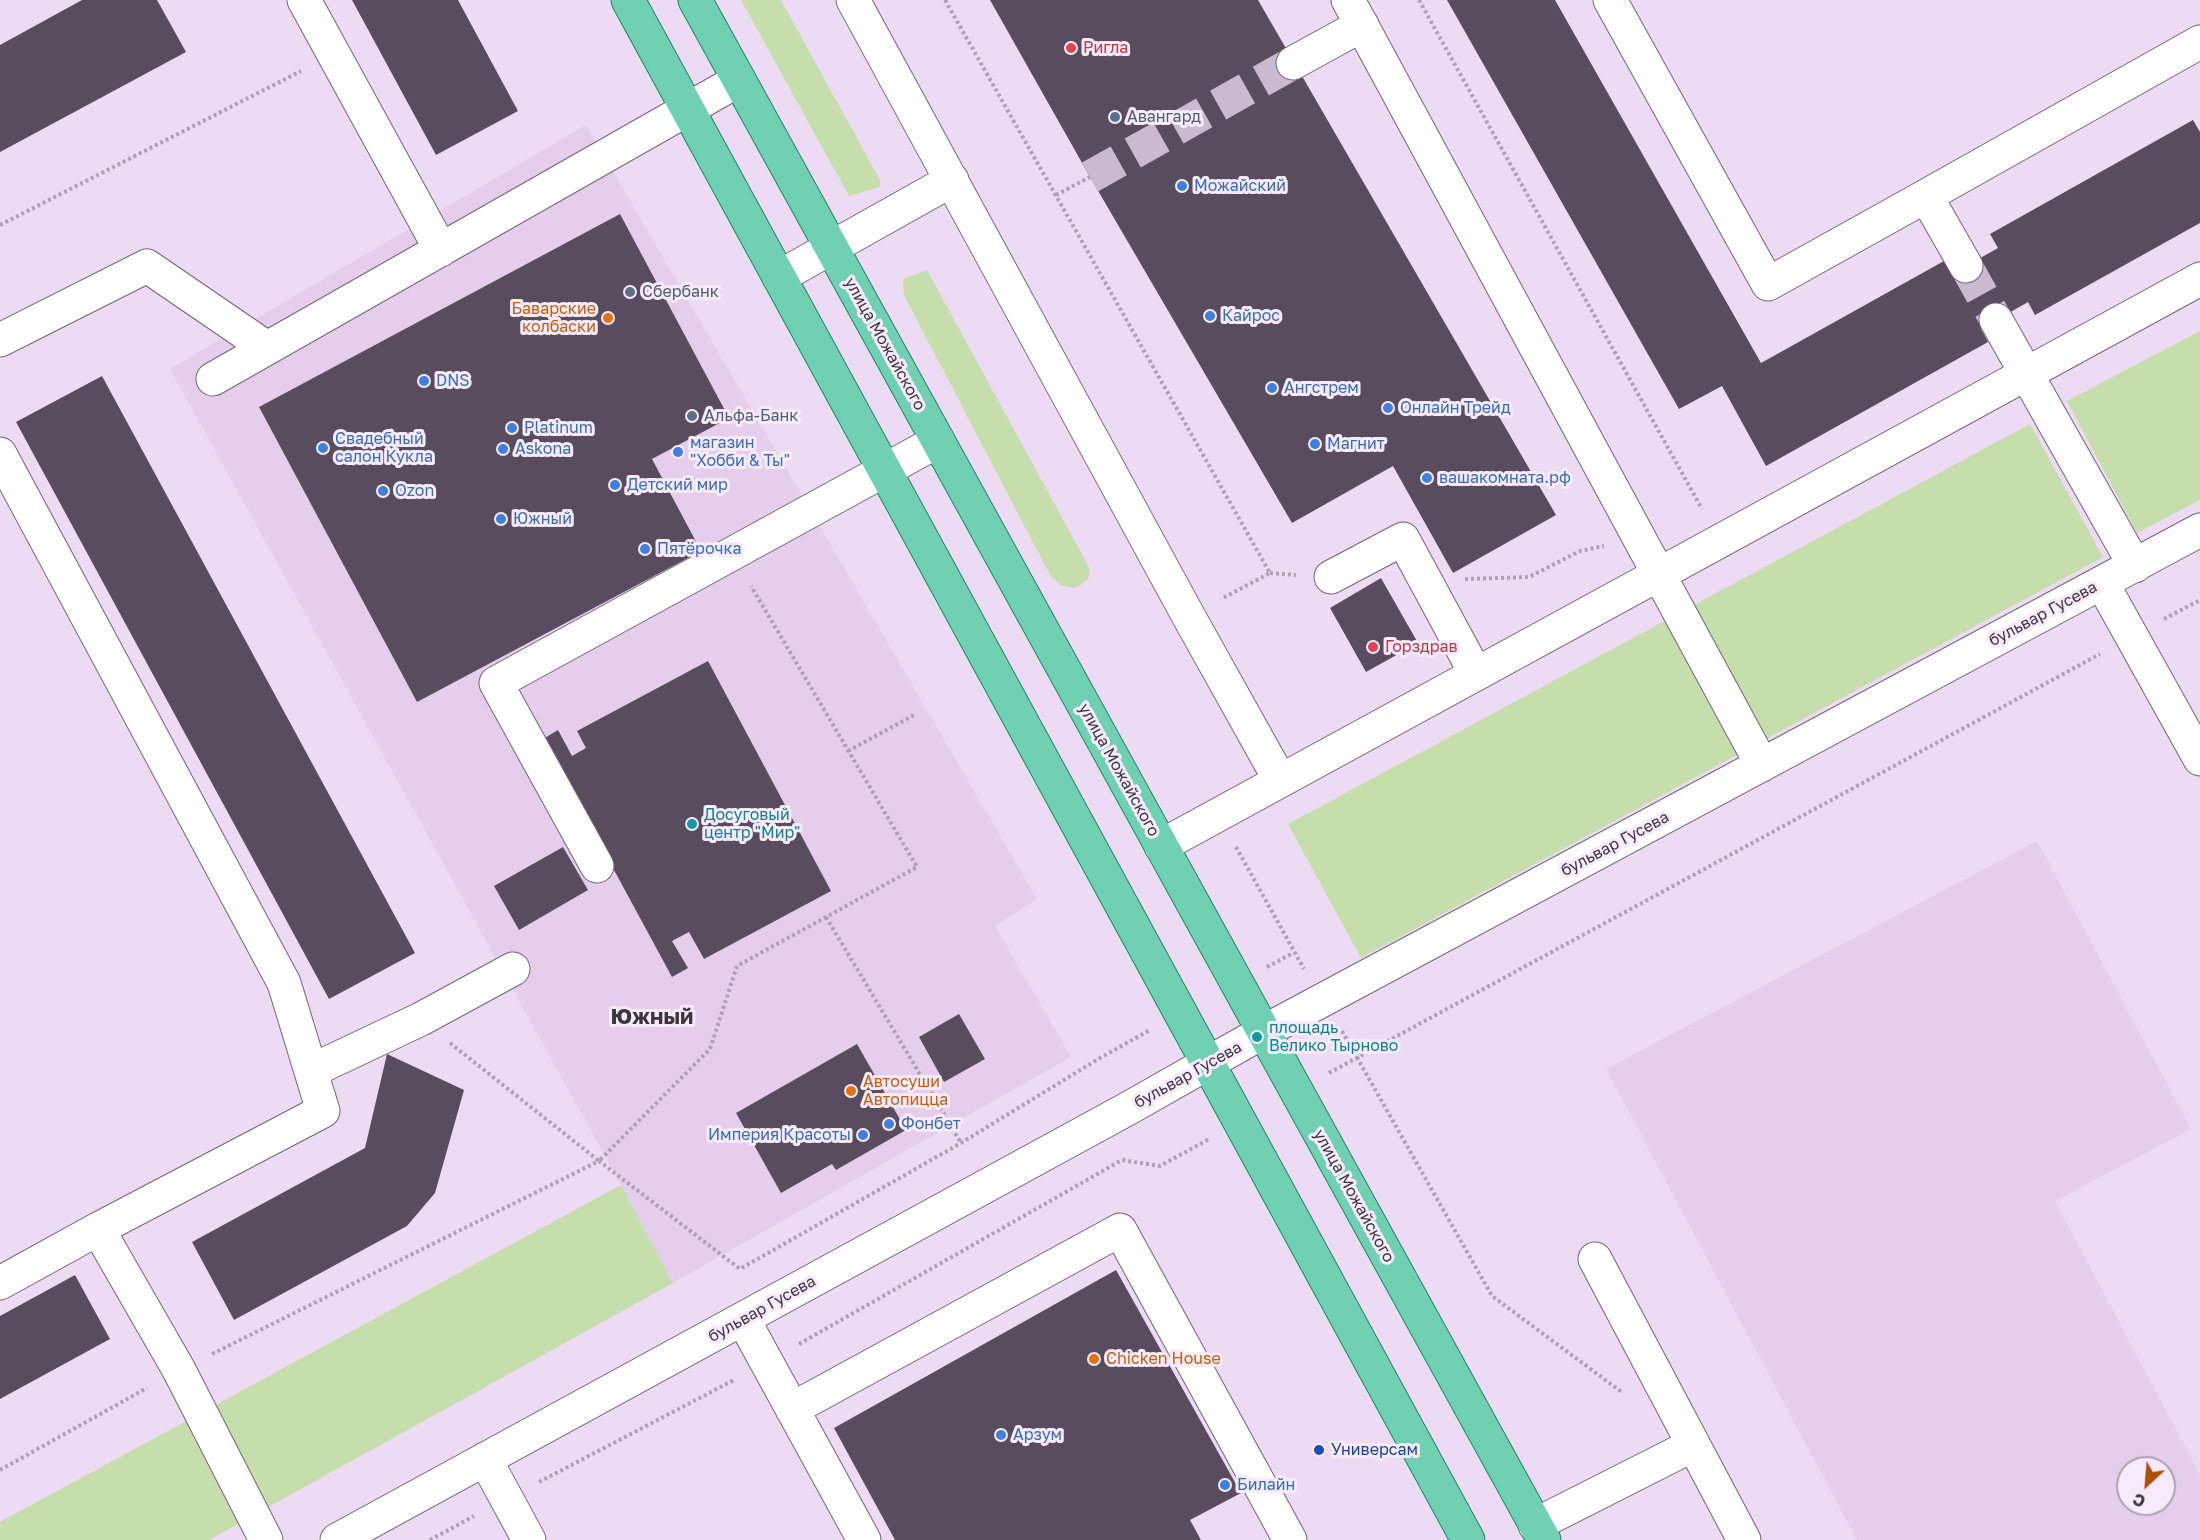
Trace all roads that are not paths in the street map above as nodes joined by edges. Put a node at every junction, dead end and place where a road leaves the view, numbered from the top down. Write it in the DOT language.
graph roads {
  1 [pos="304,0"];
  2 [pos="628,0"];
  3 [pos="695,0"];
  4 [pos="853,0"];
  5 [pos="1610,0"];
  6 [pos="1355,13"];
  7 [pos="2200,42"];
  8 [pos="1293,63"];
  9 [pos="739,81"];
  10 [pos="688,110"];
  11 [pos="952,180"];
  12 [pos="1926,196"];
  13 [pos="831,248"];
  14 [pos="441,250"];
  15 [pos="1966,266"];
  16 [pos="779,277"];
  17 [pos="2200,279"];
  18 [pos="1996,320"];
  19 [pos="0,340"];
  20 [pos="267,348"];
  21 [pos="2026,374"];
  22 [pos="213,379"];
  23 [pos="938,441"];
  24 [pos="0,454"];
  25 [pos="884,471"];
  26 [pos="2200,531"];
  27 [pos="2134,566"];
  28 [pos="1659,574"];
  29 [pos="1331,577"];
  30 [pos="2102,583"];
  31 [pos="1476,674"];
  32 [pos="2200,759"];
  33 [pos="1762,765"];
  34 [pos="1280,780"];
  35 [pos="1161,846"];
  36 [pos="597,866"];
  37 [pos="513,969"];
  38 [pos="1263,1032"];
  39 [pos="1209,1064"];
  40 [pos="311,1071"];
  41 [pos="98,1229"];
  42 [pos="1595,1259"];
  43 [pos="0,1283"];
  44 [pos="742,1319"];
  45 [pos="792,1409"];
  46 [pos="1693,1445"];
  47 [pos="485,1459"];
  48 [pos="1539,1532"];
  49 [pos="266,1540"];
  50 [pos="337,1540"];
  51 [pos="529,1540"];
  52 [pos="864,1540"];
  53 [pos="1290,1540"];
  54 [pos="1468,1540"];
  55 [pos="1744,1540"];
  1 -- 14 [label="street"];
  2 -- 10 [label="main road"];
  3 -- 9 [label="main road, улица Можайского"];
  4 -- 11 [label="street"];
  5 -- 12 [label="street"];
  6 -- 8 [label="street"];
  6 -- 28 [label="street"];
  7 -- 12 [label="street"];
  9 -- 10 [label="street"];
  9 -- 13 [label="main road, улица Можайского"];
  10 -- 14 [label="street"];
  10 -- 16 [label="main road"];
  11 -- 13 [label="street"];
  11 -- 34 [label="street"];
  12 -- 15 [label="street"];
  13 -- 16 [label="street"];
  13 -- 23 [label="main road, улица Можайского"];
  14 -- 20 [label="street"];
  16 -- 25 [label="main road"];
  17 -- 21 [label="street"];
  18 -- 21 [label="street"];
  19 -- 20 [label="street"];
  20 -- 22 [label="street"];
  21 -- 27 [label="street"];
  21 -- 28 [label="street"];
  23 -- 25 [label="street"];
  23 -- 35 [label="main road, улица Можайского"];
  24 -- 40 [label="street"];
  25 -- 36 [label="street"];
  25 -- 39 [label="main road"];
  26 -- 27 [label="street, бульвар Гусева"];
  27 -- 30 [label="street, бульвар Гусева"];
  28 -- 31 [label="street"];
  28 -- 33 [label="street"];
  29 -- 31 [label="street"];
  30 -- 32 [label="street"];
  30 -- 33 [label="street, бульвар Гусева"];
  31 -- 34 [label="street"];
  33 -- 38 [label="street, бульвар Гусева"];
  34 -- 35 [label="street"];
  35 -- 38 [label="main road, улица Можайского"];
  37 -- 40 [label="street"];
  38 -- 39 [label="street, бульвар Гусева"];
  38 -- 48 [label="main road, улица Можайского"];
  39 -- 44 [label="street, бульвар Гусева"];
  39 -- 54 [label="main road"];
  40 -- 41 [label="street"];
  41 -- 43 [label="street"];
  41 -- 49 [label="street"];
  42 -- 46 [label="street"];
  44 -- 45 [label="street"];
  44 -- 47 [label="street, бульвар Гусева"];
  45 -- 52 [label="street"];
  45 -- 53 [label="street"];
  46 -- 48 [label="street"];
  46 -- 55 [label="street"];
  47 -- 50 [label="street, бульвар Гусева"];
  47 -- 51 [label="street"];
}
